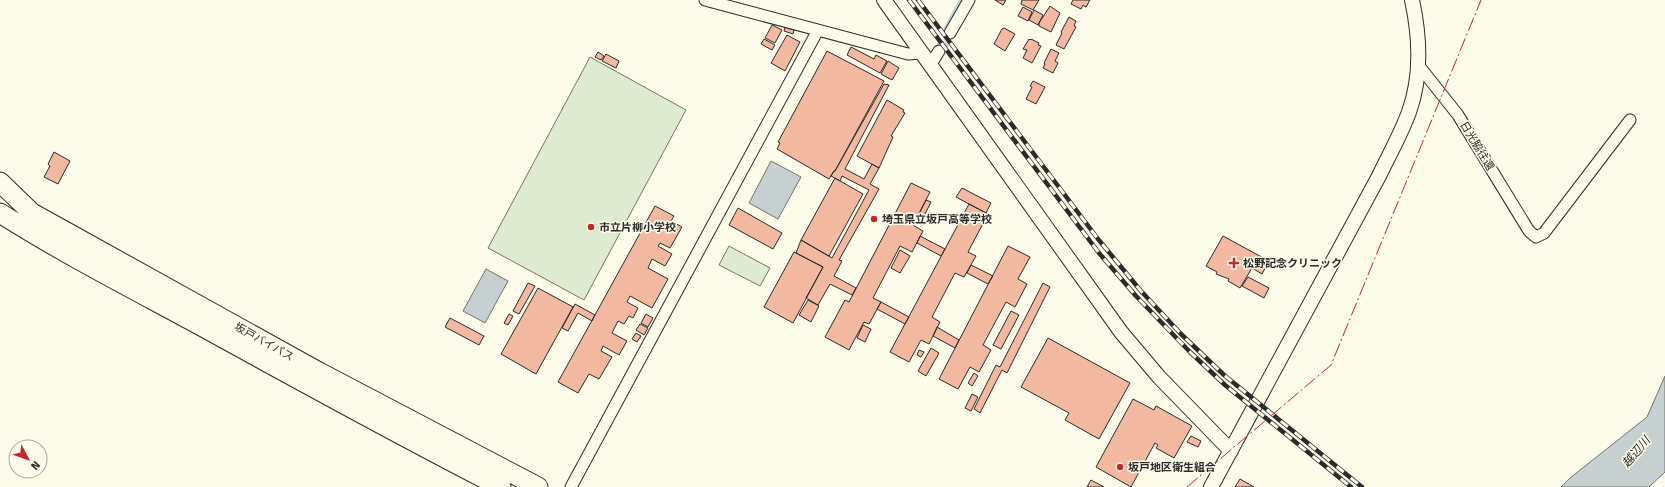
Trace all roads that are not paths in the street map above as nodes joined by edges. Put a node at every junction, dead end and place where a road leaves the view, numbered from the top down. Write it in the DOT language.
graph roads {
  1 [pos="705,0"];
  2 [pos="884,0"];
  3 [pos="969,0"];
  4 [pos="1412,0"];
  5 [pos="818,30"];
  6 [pos="950,33"];
  7 [pos="939,51"];
  8 [pos="926,59"];
  9 [pos="1419,66"];
  10 [pos="1630,120"];
  11 [pos="0,182"];
  12 [pos="0,213"];
  13 [pos="1231,451"];
  14 [pos="501,487"];
  15 [pos="538,487"];
  16 [pos="572,487"];
  17 [pos="1212,487"];
  1 -- 5 [label="street"];
  2 -- 8 [label="street"];
  3 -- 6 [label="street"];
  4 -- 9 [label="street"];
  5 -- 8 [label="street"];
  5 -- 16 [label="street"];
  7 -- 8 [label="street"];
  8 -- 13 [label="street"];
  9 -- 10 [label="street, 日光脇往還"];
  9 -- 13 [label="street"];
  11 -- 15 [label="highway, 坂戸バイパス"];
  12 -- 14 [label="highway, 坂戸バイパス"];
  13 -- 17 [label="street"];
}
